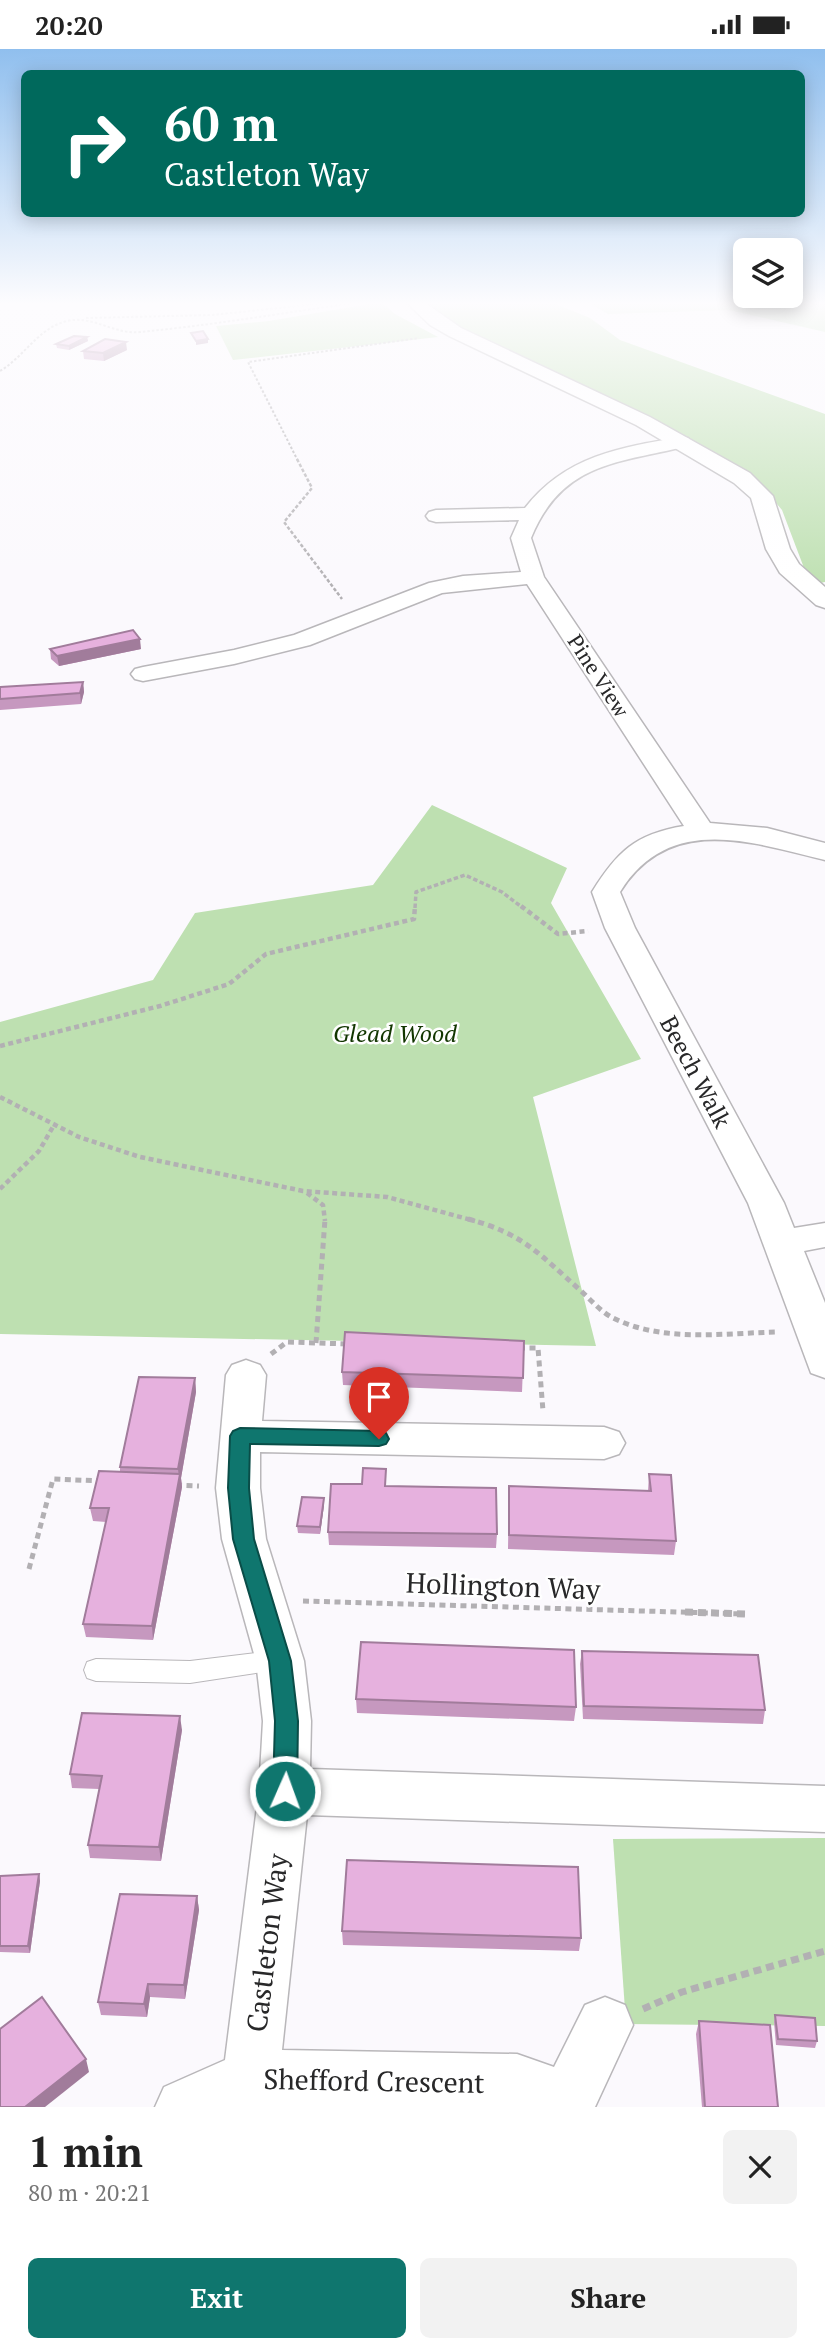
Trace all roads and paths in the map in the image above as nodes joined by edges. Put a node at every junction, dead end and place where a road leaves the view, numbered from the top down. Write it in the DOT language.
graph roads {
  1 [pos="266,398"];
  2 [pos="597,398"];
  3 [pos="682,442"];
  4 [pos="532,514"];
  5 [pos="436,517"];
  6 [pos="533,577"];
  7 [pos="825,600"];
  8 [pos="358,619"];
  9 [pos="143,674"];
  10 [pos="701,831"];
  11 [pos="825,852"];
  12 [pos="620,928"];
  13 [pos="0,1046"];
  14 [pos="0,1097"];
  15 [pos="54,1125"];
  16 [pos="0,1189"];
  17 [pos="303,1191"];
  18 [pos="825,1235"];
  19 [pos="783,1242"];
  20 [pos="817,1332"];
  21 [pos="316,1343"];
  22 [pos="358,1344"];
  23 [pos="510,1348"];
  24 [pos="825,1363"];
  25 [pos="246,1375"];
  26 [pos="240,1436"];
  27 [pos="545,1442"];
  28 [pos="604,1443"];
  29 [pos="106,1482"];
  30 [pos="172,1485"];
  31 [pos="239,1488"];
  32 [pos="29,1569"];
  33 [pos="260,1600"];
  34 [pos="745,1614"];
  35 [pos="280,1661"];
  36 [pos="96,1670"];
  37 [pos="285,1791"];
  38 [pos="825,1809"];
  39 [pos="825,1951"];
  40 [pos="605,2025"];
  41 [pos="251,2078"];
  42 [pos="566,2106"];
  43 [pos="184,2107"];
  1 -- 8 [label="path"];
  2 -- 3 [label="main road"];
  3 -- 4 [label="street, Pine View"];
  3 -- 7 [label="main road"];
  4 -- 5 [label="street"];
  4 -- 6 [label="street, Pine View"];
  6 -- 8 [label="street"];
  6 -- 10 [label="street, Pine View"];
  8 -- 9 [label="street"];
  10 -- 11 [label="street"];
  10 -- 12 [label="street, Beech Walk"];
  12 -- 13 [label="path"];
  12 -- 19 [label="street, Beech Walk"];
  14 -- 15 [label="path"];
  15 -- 16 [label="path"];
  15 -- 17 [label="path"];
  17 -- 20 [label="path"];
  17 -- 21 [label="path"];
  18 -- 19 [label="street"];
  19 -- 20 [label="street, Beech Walk"];
  20 -- 24 [label="street, Beech Walk"];
  21 -- 22 [label="path"];
  21 -- 25 [label="path"];
  23 -- 27 [label="path"];
  25 -- 26 [label="street, Castleton Way"];
  26 -- 27 [label="street"];
  26 -- 31 [label="street, Castleton Way"];
  27 -- 28 [label="street"];
  29 -- 32 [label="path"];
  30 -- 31 [label="path"];
  31 -- 33 [label="street, Castleton Way"];
  33 -- 34 [label="path, Hollington Way"];
  33 -- 35 [label="street, Castleton Way"];
  35 -- 36 [label="lane"];
  35 -- 37 [label="street, Castleton Way"];
  37 -- 38 [label="street"];
  37 -- 41 [label="street, Castleton Way"];
  39 -- 40 [label="path"];
  40 -- 42 [label="street"];
  41 -- 42 [label="street, Shefford Crescent"];
  41 -- 43 [label="street, Shefford Crescent"];
}
